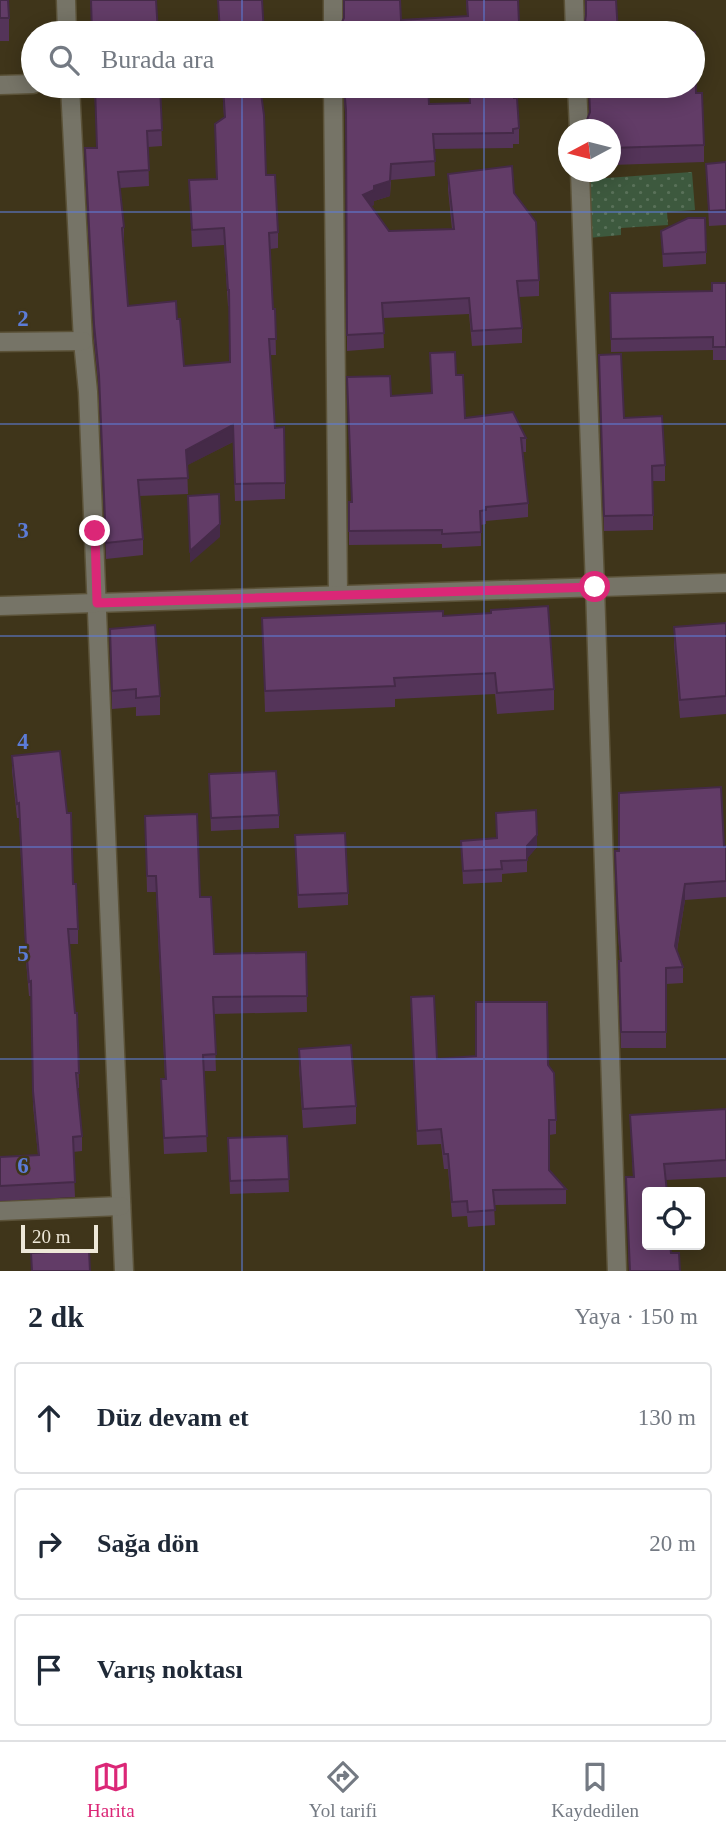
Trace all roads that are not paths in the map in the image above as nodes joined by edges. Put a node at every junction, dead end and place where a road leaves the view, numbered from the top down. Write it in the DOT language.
graph roads {
  1 [pos="66,0"];
  2 [pos="332,0"];
  3 [pos="574,0"];
  4 [pos="67,21"];
  5 [pos="333,21"];
  6 [pos="575,21"];
  7 [pos="21,84"];
  8 [pos="0,85"];
  9 [pos="71,98"];
  10 [pos="333,98"];
  11 [pos="578,98"];
  12 [pos="578,119"];
  13 [pos="580,182"];
  14 [pos="83,341"];
  15 [pos="0,342"];
  16 [pos="726,583"];
  17 [pos="595,587"];
  18 [pos="338,595"];
  19 [pos="97,603"];
  20 [pos="0,606"];
  21 [pos="121,1206"];
  22 [pos="0,1211"];
  23 [pos="124,1271"];
  24 [pos="617,1271"];
  1 -- 4 [label="street"];
  2 -- 5 [label="street"];
  3 -- 6 [label="street"];
  7 -- 8 [label="street"];
  9 -- 14 [label="street"];
  10 -- 18 [label="street"];
  11 -- 12 [label="street"];
  13 -- 17 [label="street"];
  14 -- 15 [label="street"];
  14 -- 19 [label="street"];
  16 -- 17 [label="street"];
  17 -- 18 [label="street"];
  17 -- 24 [label="street"];
  18 -- 19 [label="street"];
  19 -- 20 [label="street"];
  19 -- 21 [label="street"];
  21 -- 22 [label="street"];
  21 -- 23 [label="street"];
}
